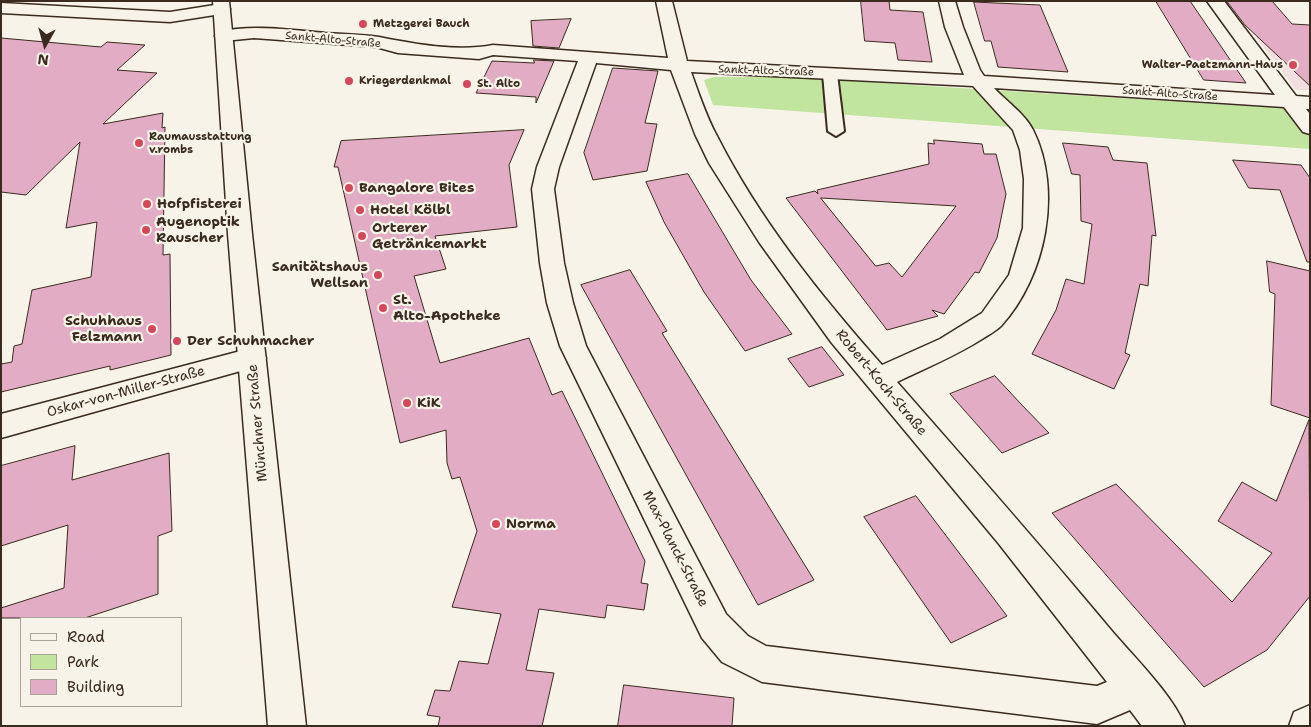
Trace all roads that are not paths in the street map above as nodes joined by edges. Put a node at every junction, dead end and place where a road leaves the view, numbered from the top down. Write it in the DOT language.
graph roads {
  1 [pos="664,1"];
  2 [pos="947,1"];
  3 [pos="1215,1"];
  4 [pos="221,5"];
  5 [pos="1,8"];
  6 [pos="20,9"];
  7 [pos="1,23"];
  8 [pos="224,36"];
  9 [pos="589,57"];
  10 [pos="679,66"];
  11 [pos="830,74"];
  12 [pos="979,82"];
  13 [pos="1300,102"];
  14 [pos="1310,128"];
  15 [pos="836,130"];
  16 [pos="252,358"];
  17 [pos="876,379"];
  18 [pos="1,426"];
  19 [pos="1137,689"];
  20 [pos="287,726"];
  21 [pos="1166,726"];
  1 -- 10 [label="street, Robert-Koch-Straße"];
  2 -- 12 [label="street"];
  3 -- 13 [label="street"];
  4 -- 6 [label="street"];
  4 -- 8 [label="street, Münchner Straße"];
  5 -- 6 [label="street"];
  6 -- 7 [label="street"];
  8 -- 9 [label="street, Sankt-Alto-Straße"];
  8 -- 16 [label="street, Münchner Straße"];
  9 -- 10 [label="street, Sankt-Alto-Straße"];
  9 -- 19 [label="street, Max-Planck-Straße"];
  10 -- 11 [label="street, Sankt-Alto-Straße"];
  10 -- 17 [label="street, Robert-Koch-Straße"];
  11 -- 12 [label="street, Sankt-Alto-Straße"];
  11 -- 15 [label="lane"];
  12 -- 13 [label="street, Sankt-Alto-Straße"];
  12 -- 17 [label="street"];
  13 -- 14 [label="street"];
  16 -- 18 [label="street, Oskar-von-Miller-Straße"];
  16 -- 20 [label="street, Münchner Straße"];
  17 -- 19 [label="street, Robert-Koch-Straße"];
  19 -- 21 [label="street, Robert-Koch-Straße"];
}
